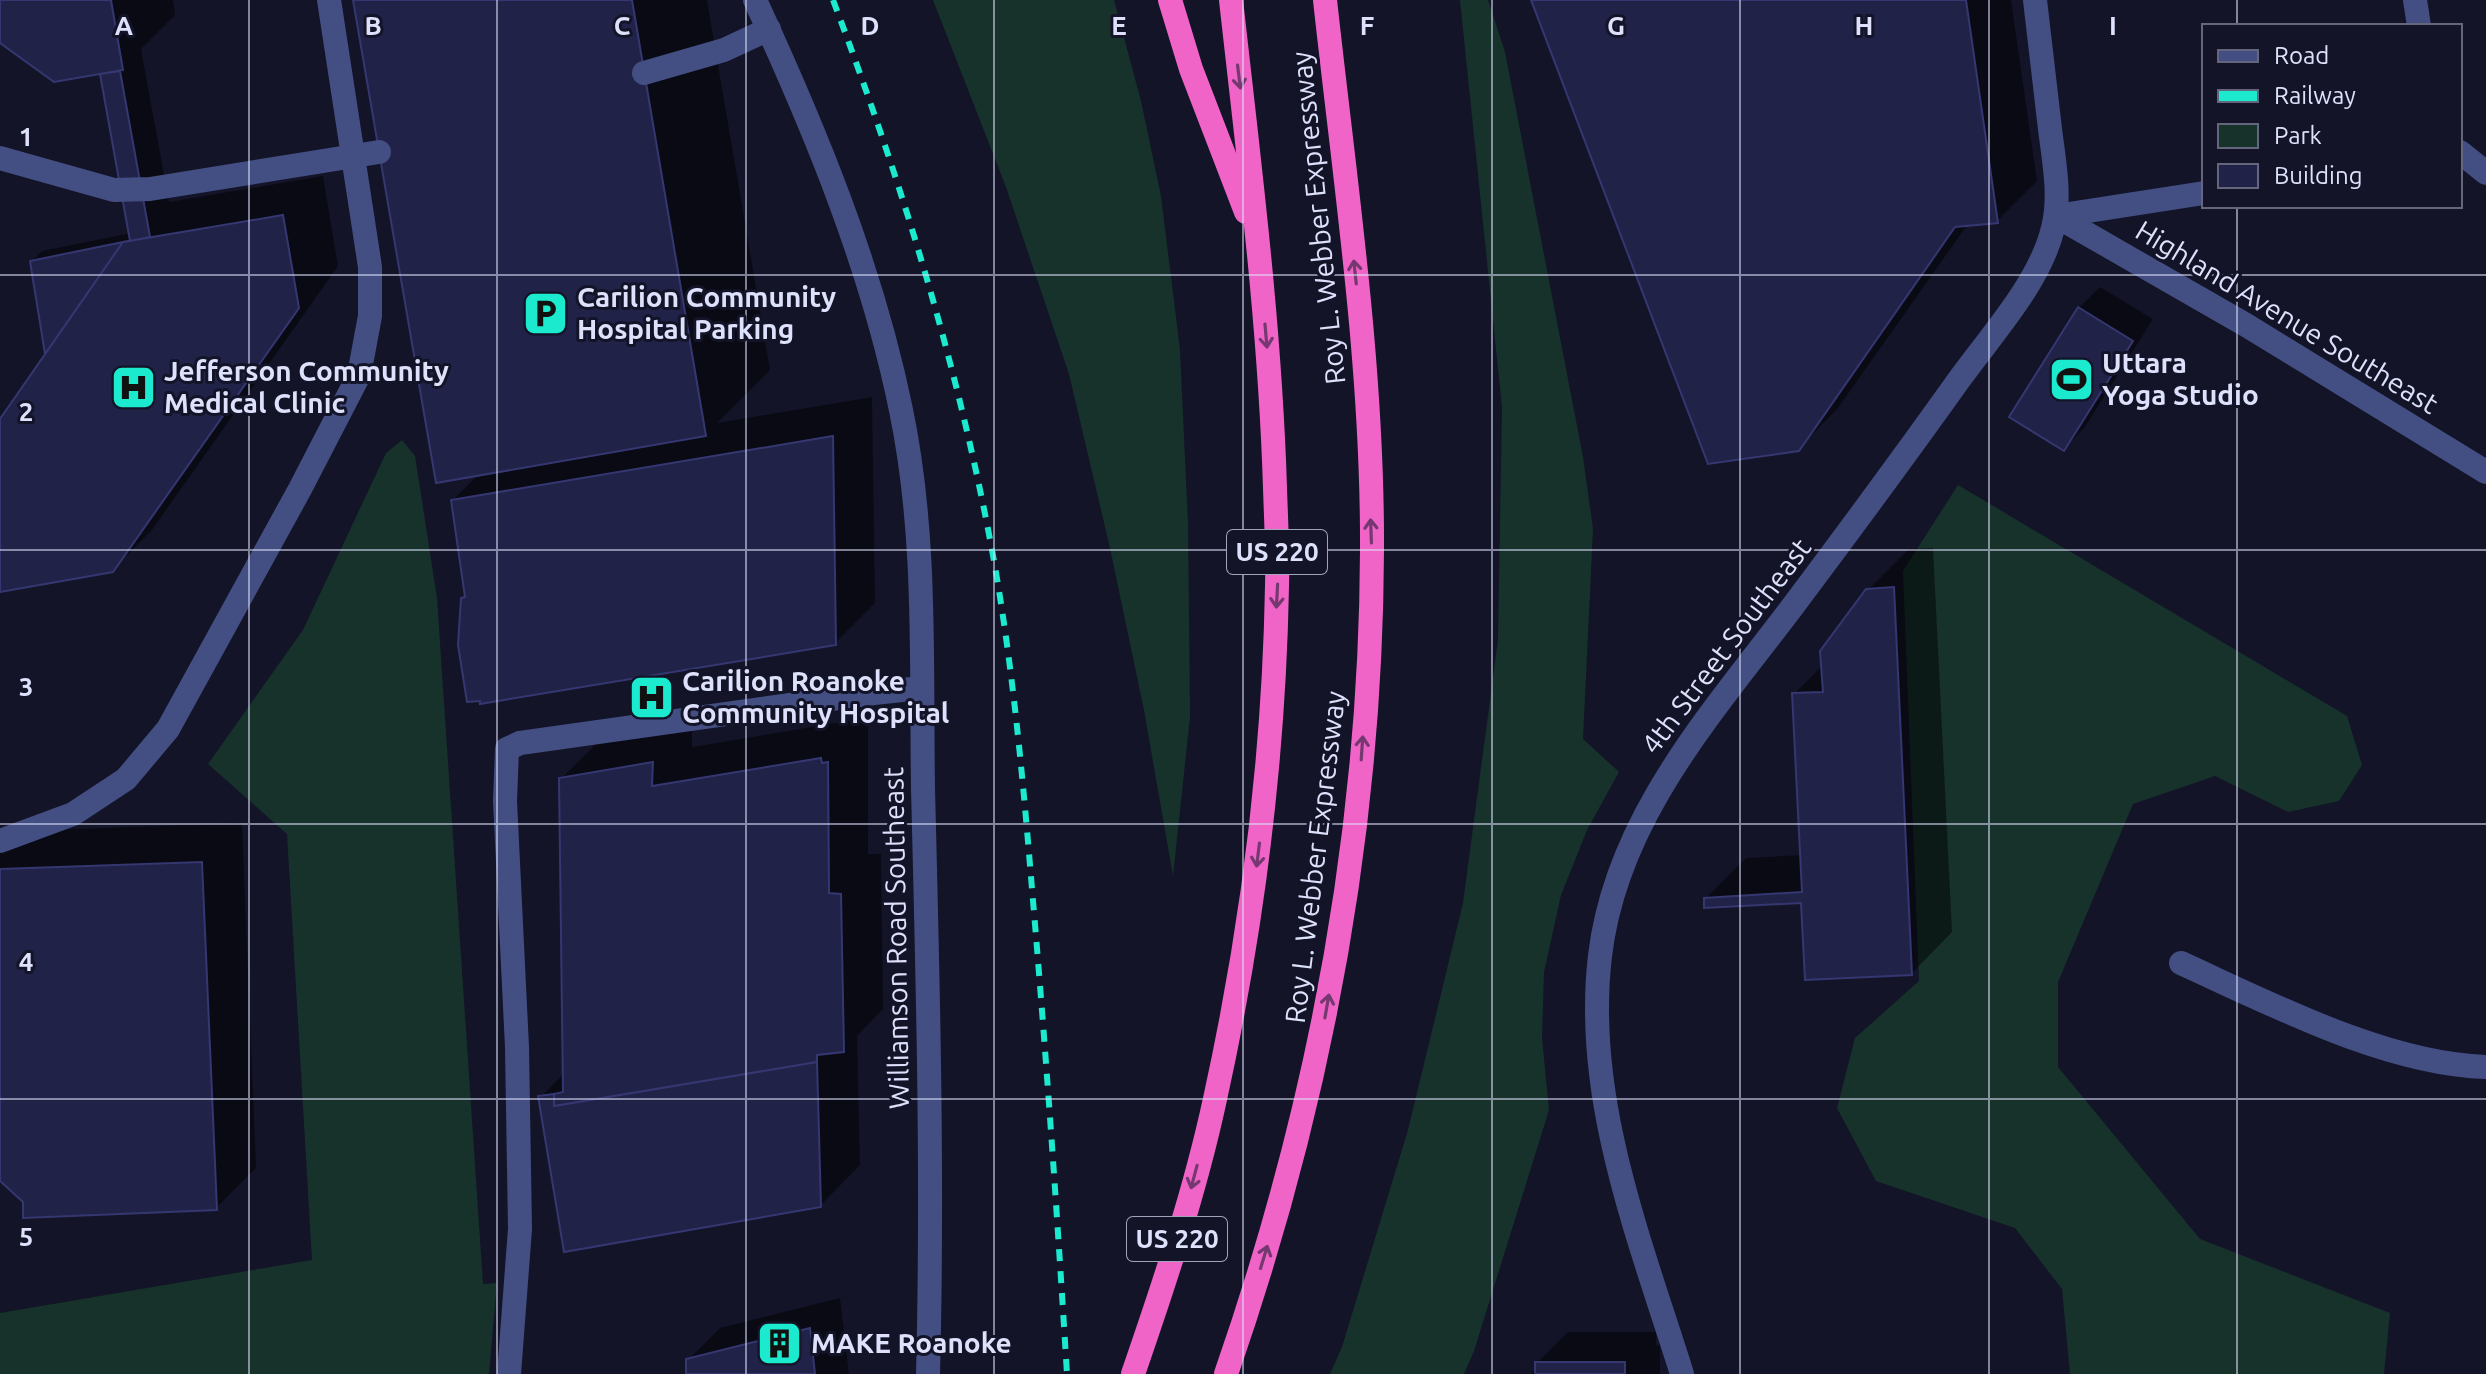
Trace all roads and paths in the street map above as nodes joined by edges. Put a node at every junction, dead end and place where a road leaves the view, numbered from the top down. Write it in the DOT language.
graph roads {
  1 [pos="329,0"];
  2 [pos="755,0"];
  3 [pos="1170,0"];
  4 [pos="1231,0"];
  5 [pos="1325,0"];
  6 [pos="2035,0"];
  7 [pos="2415,0"];
  8 [pos="2419,24"];
  9 [pos="769,29"];
  10 [pos="644,73"];
  11 [pos="2486,150"];
  12 [pos="379,152"];
  13 [pos="2462,153"];
  14 [pos="354,154"];
  15 [pos="2462,155"];
  16 [pos="0,158"];
  17 [pos="2486,173"];
  18 [pos="2202,193"];
  19 [pos="2056,216"];
  20 [pos="1259,248"];
  21 [pos="2486,472"];
  22 [pos="921,688"];
  23 [pos="0,841"];
  24 [pos="2181,963"];
  25 [pos="2486,1067"];
  26 [pos="509,1374"];
  27 [pos="928,1374"];
  28 [pos="1133,1374"];
  29 [pos="1226,1374"];
  30 [pos="1682,1374"];
  1 -- 14 [label="street"];
  2 -- 9 [label="street, Williamson Road Southeast"];
  3 -- 20 [label="highway"];
  4 -- 20 [label="highway, Roy L. Webber Expressway / US 220, one-way"];
  29 -- 5 [label="highway, Roy L. Webber Expressway / US 220, one-way"];
  6 -- 19 [label="street, 4th Street Southeast"];
  7 -- 8 [label="street"];
  9 -- 10 [label="street"];
  9 -- 22 [label="street, Williamson Road Southeast"];
  11 -- 13 [label="street"];
  12 -- 14 [label="street"];
  14 -- 16 [label="street"];
  14 -- 23 [label="street"];
  15 -- 17 [label="street"];
  18 -- 19 [label="street"];
  19 -- 21 [label="street, Highland Avenue Southeast"];
  19 -- 30 [label="street, 4th Street Southeast"];
  20 -- 28 [label="highway, Roy L. Webber Expressway / US 220, one-way"];
  22 -- 26 [label="street"];
  22 -- 27 [label="street, Williamson Road Southeast"];
  24 -- 25 [label="street"];
}
